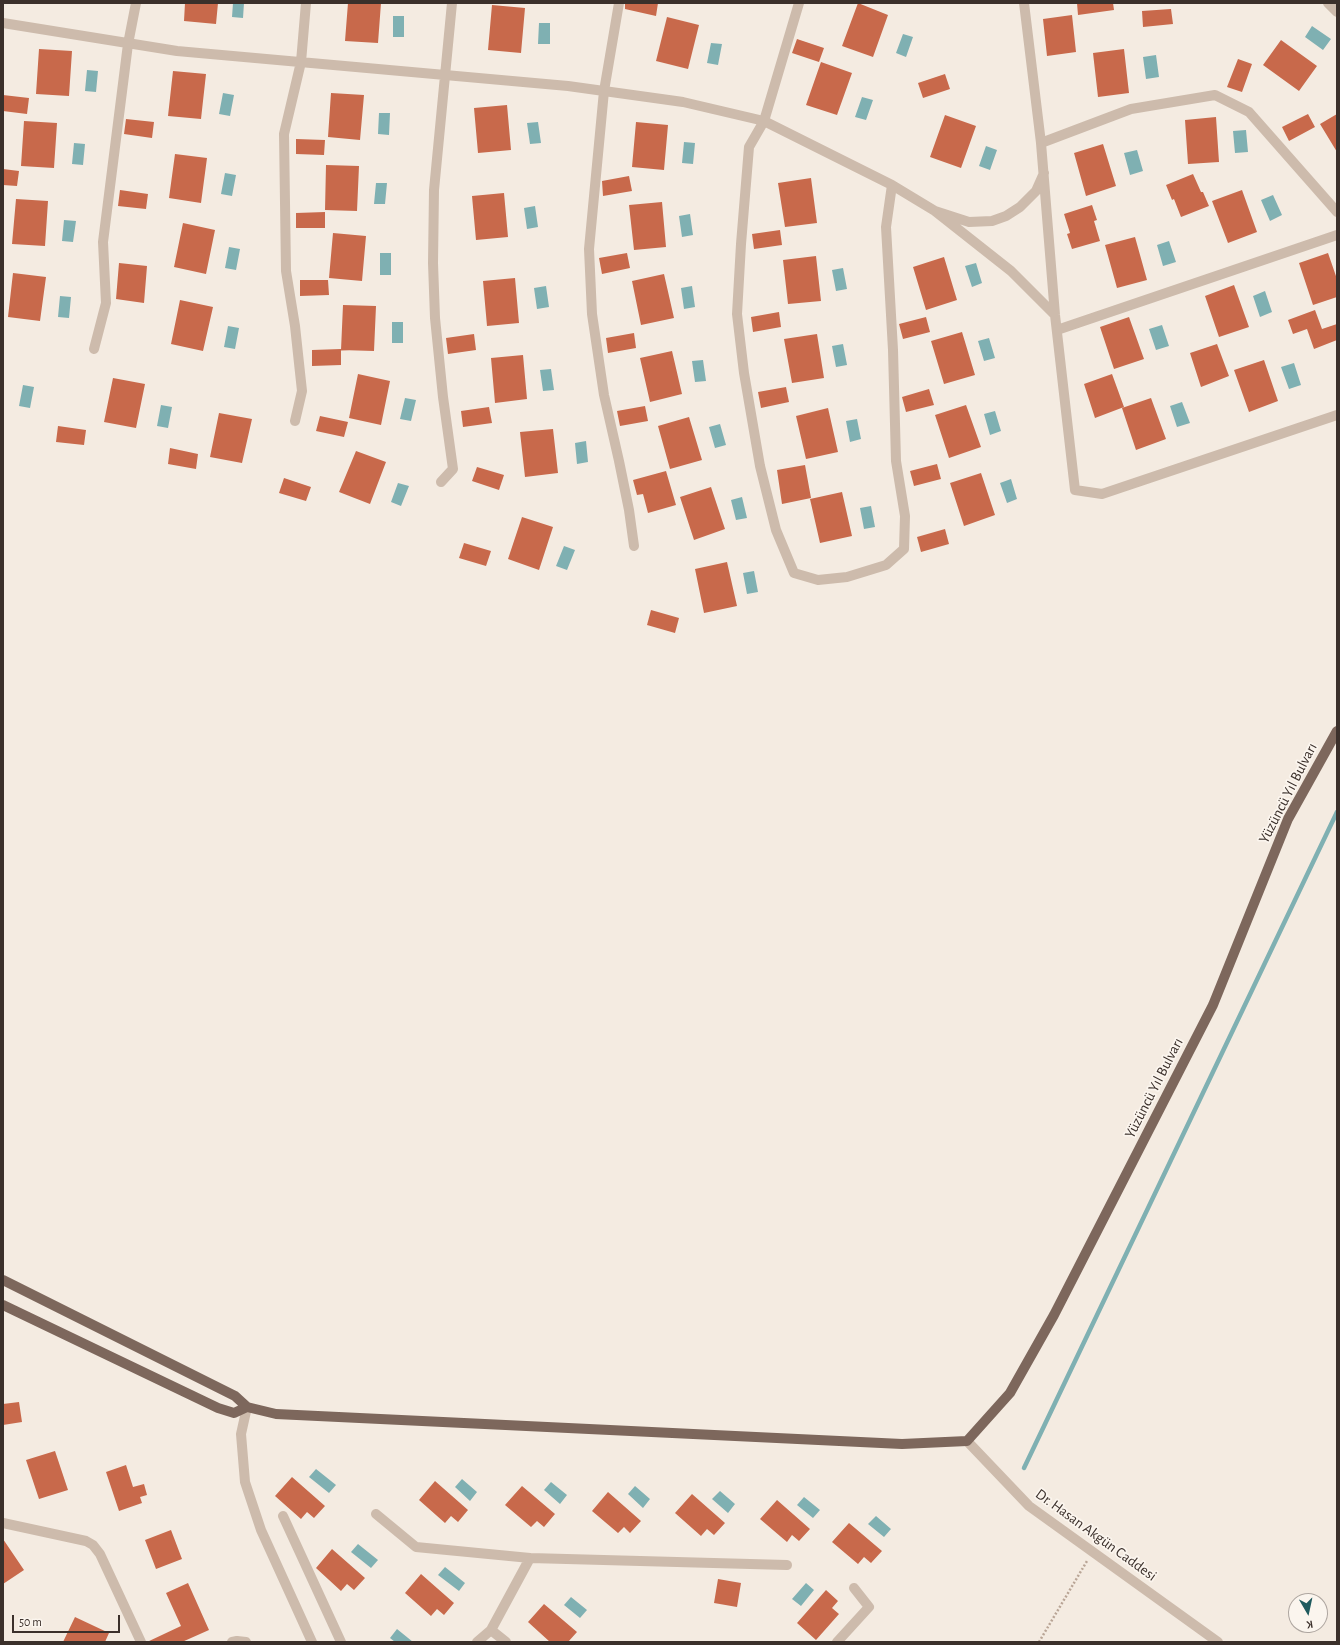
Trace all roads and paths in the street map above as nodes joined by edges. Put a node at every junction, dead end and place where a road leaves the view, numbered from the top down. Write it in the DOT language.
graph roads {
  1 [pos="136,3"];
  2 [pos="306,3"];
  3 [pos="452,3"];
  4 [pos="619,3"];
  5 [pos="799,3"];
  6 [pos="1024,3"];
  7 [pos="1328,3"];
  8 [pos="1337,12"];
  9 [pos="3,23"];
  10 [pos="128,44"];
  11 [pos="301,62"];
  12 [pos="445,75"];
  13 [pos="604,91"];
  14 [pos="764,121"];
  15 [pos="1041,143"];
  16 [pos="1044,172"];
  17 [pos="892,185"];
  18 [pos="935,211"];
  19 [pos="1337,212"];
  20 [pos="1337,235"];
  21 [pos="1055,315"];
  22 [pos="1057,330"];
  23 [pos="94,349"];
  24 [pos="1337,415"];
  25 [pos="295,421"];
  26 [pos="441,482"];
  27 [pos="634,546"];
  28 [pos="1337,731"];
  29 [pos="3,1280"];
  30 [pos="3,1304"];
  31 [pos="248,1407"];
  32 [pos="967,1441"];
  33 [pos="376,1514"];
  34 [pos="283,1516"];
  35 [pos="3,1522"];
  36 [pos="1093,1552"];
  37 [pos="530,1558"];
  38 [pos="787,1565"];
  39 [pos="854,1588"];
  40 [pos="491,1630"];
  41 [pos="141,1642"];
  42 [pos="232,1642"];
  43 [pos="246,1642"];
  44 [pos="312,1642"];
  45 [pos="341,1642"];
  46 [pos="477,1642"];
  47 [pos="506,1642"];
  48 [pos="837,1642"];
  49 [pos="1039,1642"];
  50 [pos="1218,1642"];
  1 -- 10 [label="street"];
  2 -- 11 [label="street"];
  3 -- 12 [label="street"];
  4 -- 13 [label="street"];
  5 -- 14 [label="street"];
  6 -- 15 [label="street"];
  7 -- 8 [label="street"];
  9 -- 10 [label="street"];
  10 -- 11 [label="street"];
  10 -- 23 [label="street"];
  11 -- 12 [label="street"];
  11 -- 25 [label="street"];
  12 -- 13 [label="street"];
  12 -- 26 [label="street"];
  13 -- 14 [label="street"];
  13 -- 27 [label="street"];
  14 -- 17 [label="street"];
  14 -- 17 [label="street"];
  15 -- 16 [label="street"];
  15 -- 19 [label="street"];
  16 -- 18 [label="street"];
  16 -- 21 [label="street"];
  17 -- 18 [label="street"];
  18 -- 21 [label="street"];
  20 -- 22 [label="street"];
  21 -- 22 [label="street"];
  22 -- 24 [label="street"];
  28 -- 32 [label="main road, Yüzüncü Yıl Bulvarı"];
  29 -- 31 [label="main road"];
  30 -- 31 [label="main road"];
  31 -- 32 [label="main road"];
  31 -- 44 [label="street"];
  32 -- 36 [label="street, Dr. Hasan Akgün Caddesi"];
  33 -- 37 [label="street"];
  34 -- 45 [label="street"];
  35 -- 41 [label="street"];
  36 -- 49 [label="path"];
  36 -- 50 [label="street, Dr. Hasan Akgün Caddesi"];
  37 -- 38 [label="street"];
  37 -- 40 [label="street"];
  39 -- 48 [label="street"];
  40 -- 46 [label="street"];
  40 -- 47 [label="street"];
  42 -- 43 [label="street"];
}
